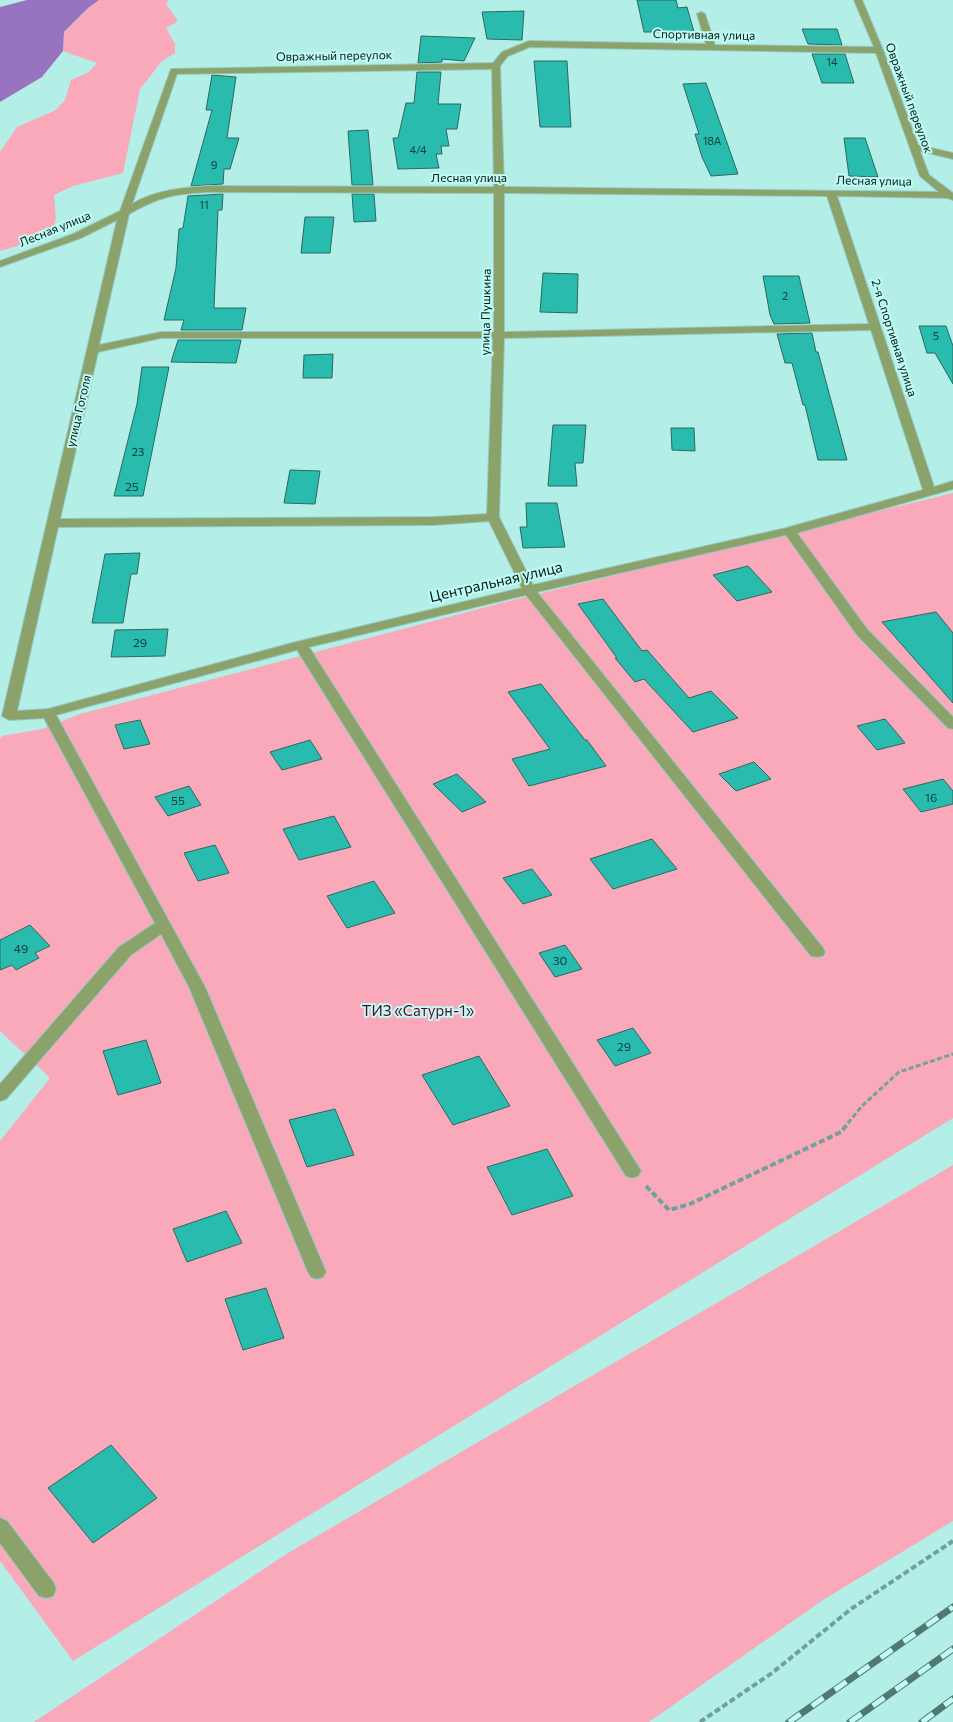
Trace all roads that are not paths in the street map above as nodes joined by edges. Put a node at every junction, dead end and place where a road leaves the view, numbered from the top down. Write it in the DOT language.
graph roads {
  1 [pos="858,0"];
  2 [pos="701,14"];
  3 [pos="711,47"];
  4 [pos="879,50"];
  5 [pos="496,66"];
  6 [pos="174,71"];
  7 [pos="913,147"];
  8 [pos="953,156"];
  9 [pos="499,190"];
  10 [pos="831,193"];
  11 [pos="951,196"];
  12 [pos="124,214"];
  13 [pos="0,264"];
  14 [pos="876,327"];
  15 [pos="499,335"];
  16 [pos="92,350"];
  17 [pos="953,485"];
  18 [pos="930,491"];
  19 [pos="493,517"];
  20 [pos="53,523"];
  21 [pos="789,531"];
  22 [pos="529,590"];
  23 [pos="302,645"];
  24 [pos="48,714"];
  25 [pos="9,716"];
  26 [pos="953,725"];
  27 [pos="0,728"];
  28 [pos="162,925"];
  29 [pos="817,952"];
  30 [pos="0,1095"];
  31 [pos="632,1171"];
  32 [pos="317,1272"];
  33 [pos="0,1527"];
  34 [pos="46,1589"];
  1 -- 4 [label="street, Овражный переулок"];
  2 -- 3 [label="street"];
  3 -- 4 [label="street, Спортивная улица"];
  3 -- 5 [label="street, Спортивная улица"];
  4 -- 7 [label="street, Овражный переулок"];
  5 -- 6 [label="street, Овражный переулок"];
  5 -- 9 [label="street, улица Пушкина"];
  6 -- 12 [label="street, улица Гоголя"];
  7 -- 8 [label="street"];
  7 -- 11 [label="street, Овражный переулок"];
  9 -- 10 [label="street, Лесная улица"];
  9 -- 12 [label="street, Лесная улица"];
  9 -- 15 [label="street, улица Пушкина"];
  10 -- 11 [label="street, Лесная улица"];
  10 -- 14 [label="street, 2-я Спортивная улица"];
  12 -- 13 [label="street, Лесная улица"];
  12 -- 16 [label="street, улица Гоголя"];
  14 -- 15 [label="street"];
  14 -- 18 [label="street, 2-я Спортивная улица"];
  15 -- 16 [label="street"];
  15 -- 19 [label="street, улица Пушкина"];
  16 -- 20 [label="street, улица Гоголя"];
  17 -- 18 [label="street, Центральная улица"];
  18 -- 21 [label="street, Центральная улица"];
  19 -- 20 [label="street"];
  19 -- 22 [label="street, улица Пушкина"];
  20 -- 25 [label="street, улица Гоголя"];
  21 -- 22 [label="street, Центральная улица"];
  21 -- 26 [label="street"];
  22 -- 23 [label="street, Центральная улица"];
  22 -- 29 [label="street, улица Пушкина"];
  23 -- 24 [label="street, Центральная улица"];
  23 -- 31 [label="street"];
  24 -- 25 [label="street"];
  24 -- 28 [label="street"];
  25 -- 27 [label="street"];
  28 -- 30 [label="street"];
  28 -- 32 [label="street"];
  33 -- 34 [label="street"];
}
